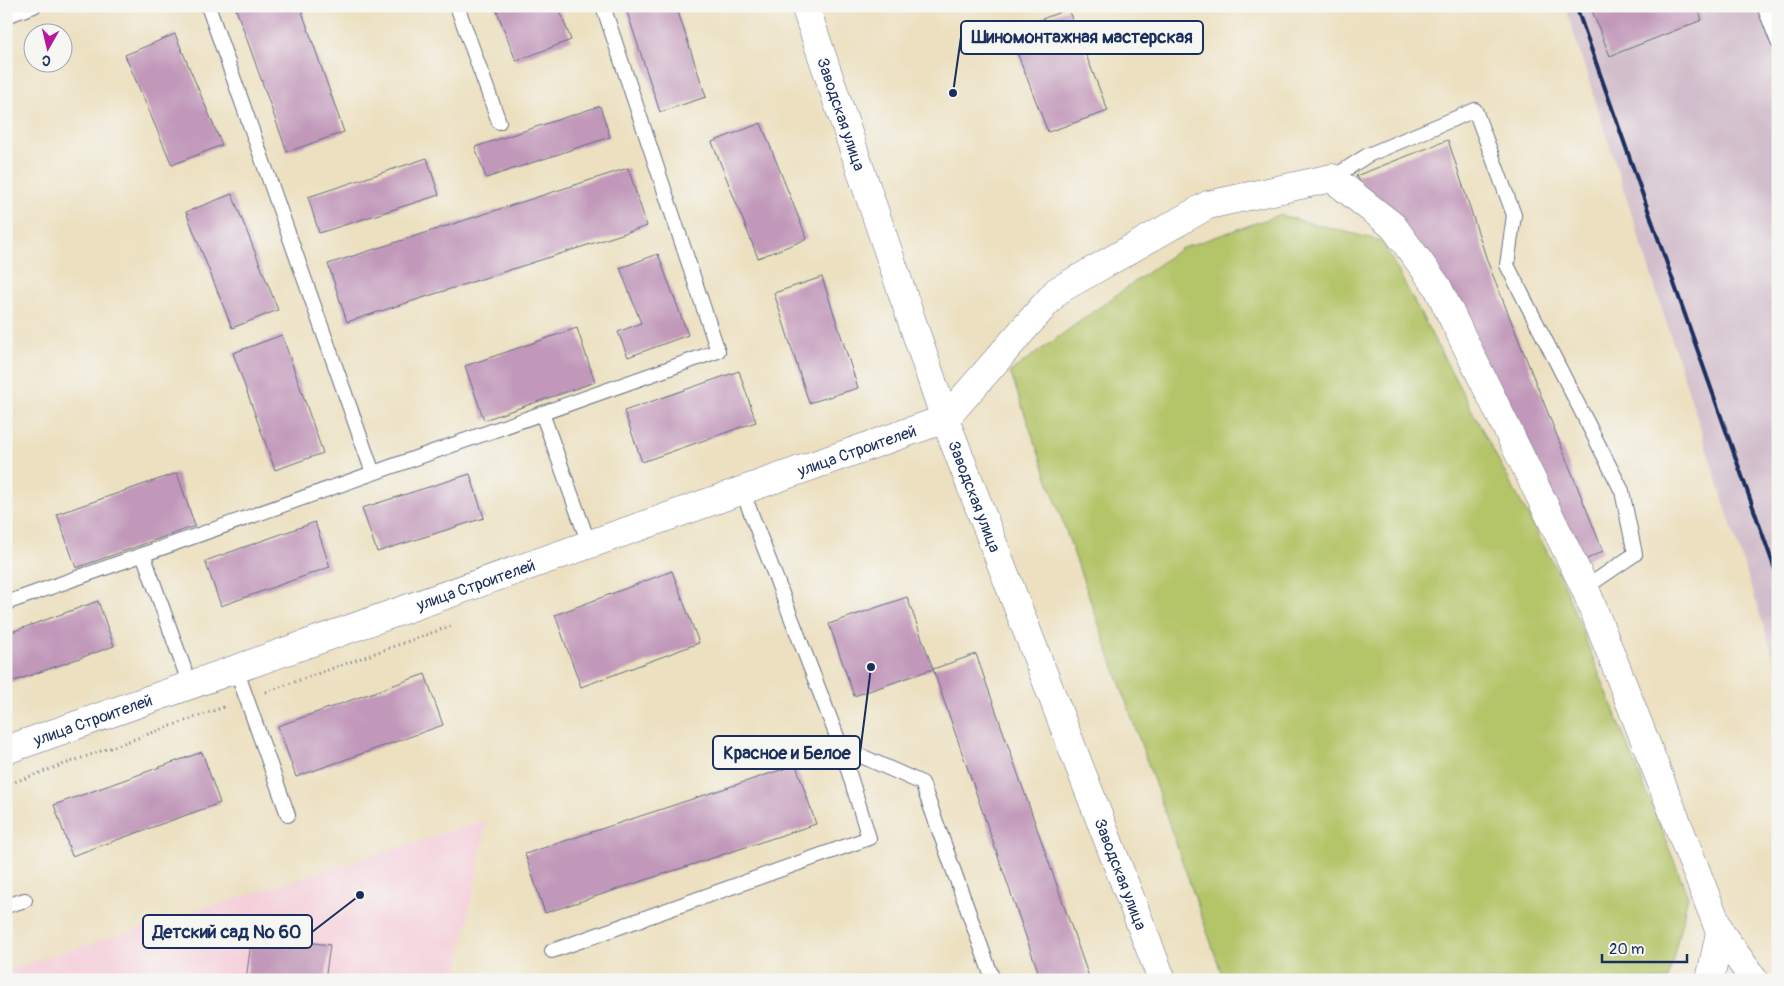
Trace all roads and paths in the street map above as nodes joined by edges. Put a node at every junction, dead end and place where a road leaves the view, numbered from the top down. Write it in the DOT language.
graph roads {
  1 [pos="34,6"];
  2 [pos="208,6"];
  3 [pos="457,6"];
  4 [pos="603,6"];
  5 [pos="805,6"];
  6 [pos="1764,6"];
  7 [pos="6,16"];
  8 [pos="1778,42"];
  9 [pos="499,122"];
  10 [pos="1332,178"];
  11 [pos="542,413"];
  12 [pos="944,419"];
  13 [pos="372,473"];
  14 [pos="742,490"];
  15 [pos="589,544"];
  16 [pos="143,554"];
  17 [pos="1585,588"];
  18 [pos="6,603"];
  19 [pos="453,625"];
  20 [pos="236,669"];
  21 [pos="190,685"];
  22 [pos="246,699"];
  23 [pos="841,747"];
  24 [pos="6,750"];
  25 [pos="6,785"];
  26 [pos="288,815"];
  27 [pos="25,900"];
  28 [pos="6,906"];
  29 [pos="1720,932"];
  30 [pos="552,951"];
  31 [pos="992,980"];
  32 [pos="1162,980"];
  33 [pos="1710,980"];
  34 [pos="1754,980"];
  1 -- 7 [label="lane"];
  2 -- 13 [label="lane"];
  3 -- 9 [label="lane"];
  4 -- 11 [label="lane"];
  5 -- 12 [label="street, Заводская улица"];
  6 -- 8 [label="lane"];
  10 -- 12 [label="street"];
  10 -- 17 [label="street"];
  10 -- 17 [label="lane"];
  11 -- 13 [label="lane"];
  11 -- 15 [label="lane"];
  12 -- 14 [label="street, улица Строителей"];
  12 -- 32 [label="street, Заводская улица"];
  13 -- 16 [label="lane"];
  14 -- 15 [label="street, улица Строителей"];
  14 -- 23 [label="lane"];
  15 -- 20 [label="street, улица Строителей"];
  16 -- 18 [label="lane"];
  16 -- 21 [label="lane"];
  17 -- 29 [label="street"];
  19 -- 22 [label="path"];
  20 -- 21 [label="street, улица Строителей"];
  20 -- 22 [label="lane"];
  21 -- 24 [label="street, улица Строителей"];
  22 -- 25 [label="path"];
  22 -- 26 [label="lane"];
  23 -- 30 [label="lane"];
  23 -- 31 [label="lane"];
  27 -- 28 [label="lane"];
  29 -- 33 [label="street"];
  29 -- 34 [label="street"];
}
